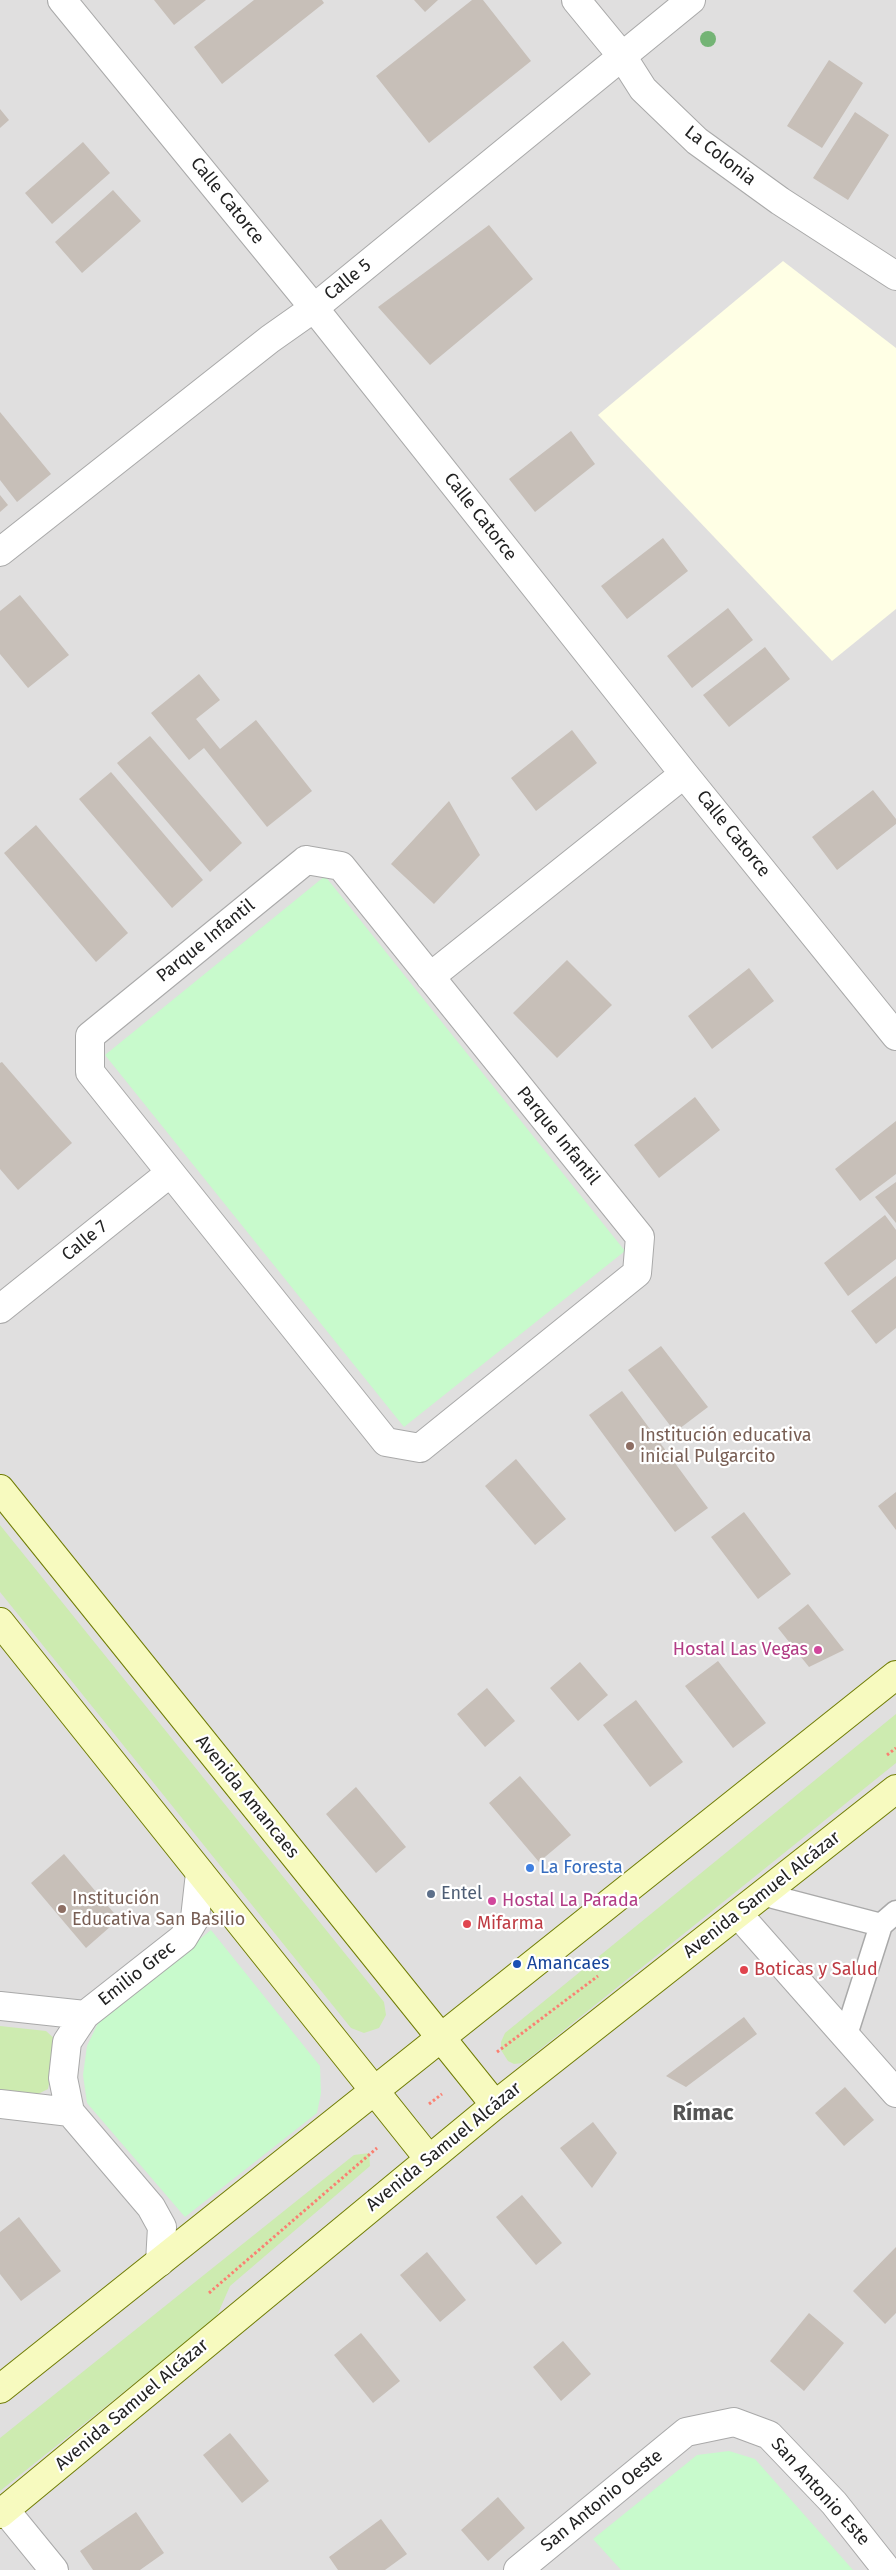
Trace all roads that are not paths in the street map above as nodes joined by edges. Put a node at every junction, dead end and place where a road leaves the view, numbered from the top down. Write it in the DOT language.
graph roads {
  1 [pos="62,0"];
  2 [pos="576,0"];
  3 [pos="691,0"];
  4 [pos="622,56"];
  5 [pos="896,276"];
  6 [pos="314,308"];
  7 [pos="0,552"];
  8 [pos="684,774"];
  9 [pos="430,977"];
  10 [pos="896,1036"];
  11 [pos="170,1173"];
  12 [pos="0,1310"];
  13 [pos="0,1489"];
  14 [pos="0,1622"];
  15 [pos="896,1675"];
  16 [pos="896,1789"];
  17 [pos="200,1873"];
  18 [pos="762,1894"];
  19 [pos="738,1914"];
  20 [pos="889,1918"];
  21 [pos="0,2006"];
  22 [pos="85,2015"];
  23 [pos="439,2037"];
  24 [pos="845,2038"];
  25 [pos="375,2091"];
  26 [pos="896,2093"];
  27 [pos="0,2104"];
  28 [pos="495,2105"];
  29 [pos="70,2112"];
  30 [pos="430,2159"];
  31 [pos="160,2262"];
  32 [pos="0,2389"];
  33 [pos="686,2432"];
  34 [pos="2,2512"];
  35 [pos="54,2570"];
  36 [pos="518,2570"];
  37 [pos="888,2570"];
  1 -- 6 [label="street, Calle Catorce"];
  2 -- 4 [label="street, La Colonia"];
  3 -- 4 [label="street, Calle 5"];
  4 -- 5 [label="street, La Colonia"];
  4 -- 6 [label="street, Calle 5"];
  6 -- 7 [label="street, Calle 5"];
  6 -- 8 [label="street, Calle Catorce"];
  8 -- 9 [label="street"];
  8 -- 10 [label="street, Calle Catorce"];
  9 -- 11 [label="street, Parque Infantil"];
  9 -- 11 [label="street, Parque Infantil"];
  11 -- 12 [label="street, Calle 7"];
  13 -- 23 [label="main road, Avenida Amancaes"];
  14 -- 17 [label="main road"];
  15 -- 23 [label="main road"];
  16 -- 18 [label="main road, Avenida Samuel Alcázar"];
  17 -- 22 [label="street, Emilio Grec"];
  17 -- 25 [label="main road"];
  18 -- 19 [label="main road, Avenida Samuel Alcázar"];
  18 -- 20 [label="lane"];
  19 -- 24 [label="street"];
  19 -- 28 [label="main road, Avenida Samuel Alcázar"];
  20 -- 24 [label="lane"];
  21 -- 22 [label="street, Emilio Grec"];
  22 -- 29 [label="street, Emilio Grec"];
  23 -- 25 [label="main road"];
  23 -- 28 [label="main road, Avenida Amancaes"];
  24 -- 26 [label="street"];
  25 -- 30 [label="main road"];
  25 -- 31 [label="main road"];
  27 -- 29 [label="street"];
  28 -- 30 [label="main road, Avenida Samuel Alcázar"];
  29 -- 31 [label="street, Emilio Grec"];
  30 -- 34 [label="main road, Avenida Samuel Alcázar"];
  31 -- 32 [label="main road"];
  33 -- 36 [label="street, San Antonio Oeste"];
  33 -- 37 [label="street, San Antonio Este"];
  34 -- 35 [label="street"];
}
